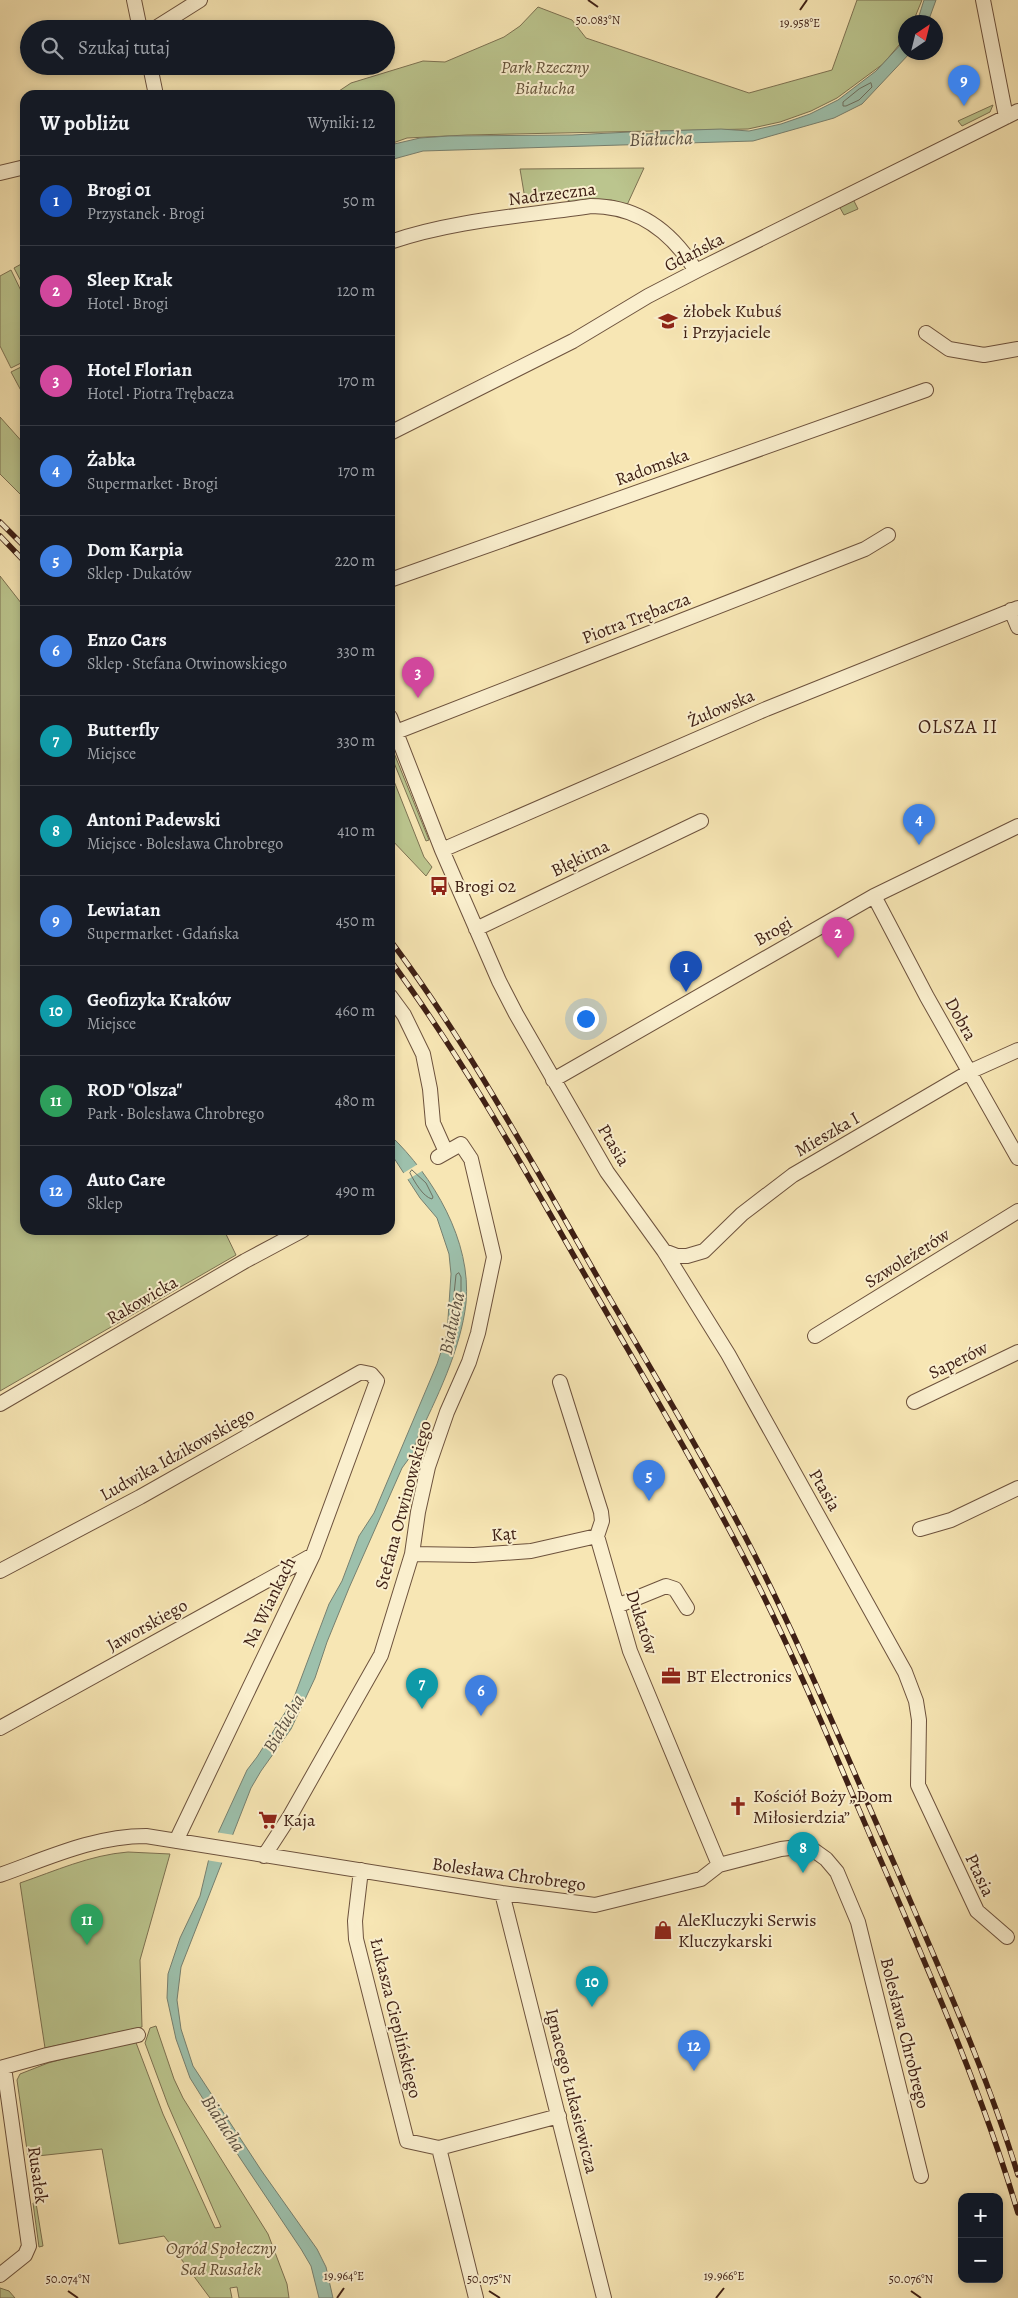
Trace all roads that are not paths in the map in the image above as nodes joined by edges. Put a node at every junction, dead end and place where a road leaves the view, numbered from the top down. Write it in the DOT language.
graph roads {
  1 [pos="134,0"];
  2 [pos="200,0"];
  3 [pos="983,0"];
  4 [pos="138,20"];
  5 [pos="168,20"];
  6 [pos="152,75"];
  7 [pos="155,90"];
  8 [pos="1012,114"];
  9 [pos="20,168"];
  10 [pos="0,173"];
  11 [pos="395,240"];
  12 [pos="696,271"];
  13 [pos="926,333"];
  14 [pos="1018,348"];
  15 [pos="926,390"];
  16 [pos="395,430"];
  17 [pos="888,535"];
  18 [pos="395,578"];
  19 [pos="1015,609"];
  20 [pos="1018,627"];
  21 [pos="396,732"];
  22 [pos="701,821"];
  23 [pos="1018,826"];
  24 [pos="442,850"];
  25 [pos="874,896"];
  26 [pos="476,929"];
  27 [pos="395,1003"];
  28 [pos="1018,1050"];
  29 [pos="969,1072"];
  30 [pos="553,1080"];
  31 [pos="1018,1158"];
  32 [pos="1018,1211"];
  33 [pos="294,1235"];
  34 [pos="664,1251"];
  35 [pos="815,1336"];
  36 [pos="1018,1352"];
  37 [pos="371,1374"];
  38 [pos="560,1382"];
  39 [pos="914,1402"];
  40 [pos="0,1404"];
  41 [pos="1018,1488"];
  42 [pos="920,1529"];
  43 [pos="597,1536"];
  44 [pos="412,1554"];
  45 [pos="313,1555"];
  46 [pos="0,1571"];
  47 [pos="617,1606"];
  48 [pos="687,1608"];
  49 [pos="0,1728"];
  50 [pos="181,1842"];
  51 [pos="264,1856"];
  52 [pos="719,1865"];
  53 [pos="361,1870"];
  54 [pos="0,1876"];
  55 [pos="502,1893"];
  56 [pos="1007,1937"];
  57 [pos="138,2036"];
  58 [pos="2,2068"];
  59 [pos="559,2116"];
  60 [pos="438,2148"];
  61 [pos="921,2176"];
  62 [pos="0,2275"];
  63 [pos="476,2298"];
  64 [pos="604,2298"];
  1 -- 4 [label="street"];
  2 -- 5 [label="street"];
  3 -- 8 [label="street"];
  6 -- 7 [label="street"];
  8 -- 12 [label="street, Gdańska"];
  9 -- 10 [label="street"];
  11 -- 12 [label="street, Nadrzeczna"];
  12 -- 16 [label="street, Gdańska"];
  13 -- 14 [label="street"];
  15 -- 18 [label="street, Radomska"];
  17 -- 21 [label="street, Piotra Trębacza"];
  19 -- 20 [label="street"];
  19 -- 24 [label="street, Żułowska"];
  21 -- 24 [label="street, Ptasia"];
  22 -- 26 [label="street, Błękitna"];
  23 -- 25 [label="street, Brogi"];
  24 -- 26 [label="street, Ptasia"];
  25 -- 29 [label="street, Dobra"];
  25 -- 30 [label="street, Brogi"];
  26 -- 30 [label="street, Ptasia"];
  27 -- 44 [label="street, Stefana Otwinowskiego"];
  28 -- 29 [label="street, Mieszka I"];
  29 -- 31 [label="street, Dobra"];
  29 -- 34 [label="street, Mieszka I"];
  30 -- 34 [label="street, Ptasia"];
  32 -- 35 [label="street, Szwoleżerów"];
  33 -- 40 [label="street, Rakowicka"];
  34 -- 56 [label="street, Ptasia"];
  36 -- 39 [label="street, Saperów"];
  37 -- 45 [label="street, Na Wiankach"];
  37 -- 46 [label="street, Ludwika Idzikowskiego"];
  38 -- 43 [label="street, Dukatów"];
  41 -- 42 [label="street"];
  43 -- 44 [label="street, Kąt"];
  43 -- 47 [label="street, Dukatów"];
  44 -- 51 [label="street, Stefana Otwinowskiego"];
  45 -- 49 [label="street, Jaworskiego"];
  45 -- 50 [label="street, Na Wiankach"];
  47 -- 48 [label="street"];
  47 -- 52 [label="street, Dukatów"];
  50 -- 51 [label="street, Bolesława Chrobrego"];
  50 -- 54 [label="street, Bolesława Chrobrego"];
  51 -- 53 [label="street, Bolesława Chrobrego"];
  52 -- 55 [label="street, Bolesława Chrobrego"];
  52 -- 61 [label="street, Bolesława Chrobrego"];
  53 -- 55 [label="street, Bolesława Chrobrego"];
  53 -- 60 [label="street, Łukasza Cieplińskiego"];
  55 -- 59 [label="street, Ignacego Łukasiewicza"];
  57 -- 58 [label="street"];
  58 -- 62 [label="street, Rusałek"];
  59 -- 60 [label="street, Łukasza Cieplińskiego"];
  59 -- 64 [label="street, Ignacego Łukasiewicza"];
  60 -- 63 [label="street"];
}
